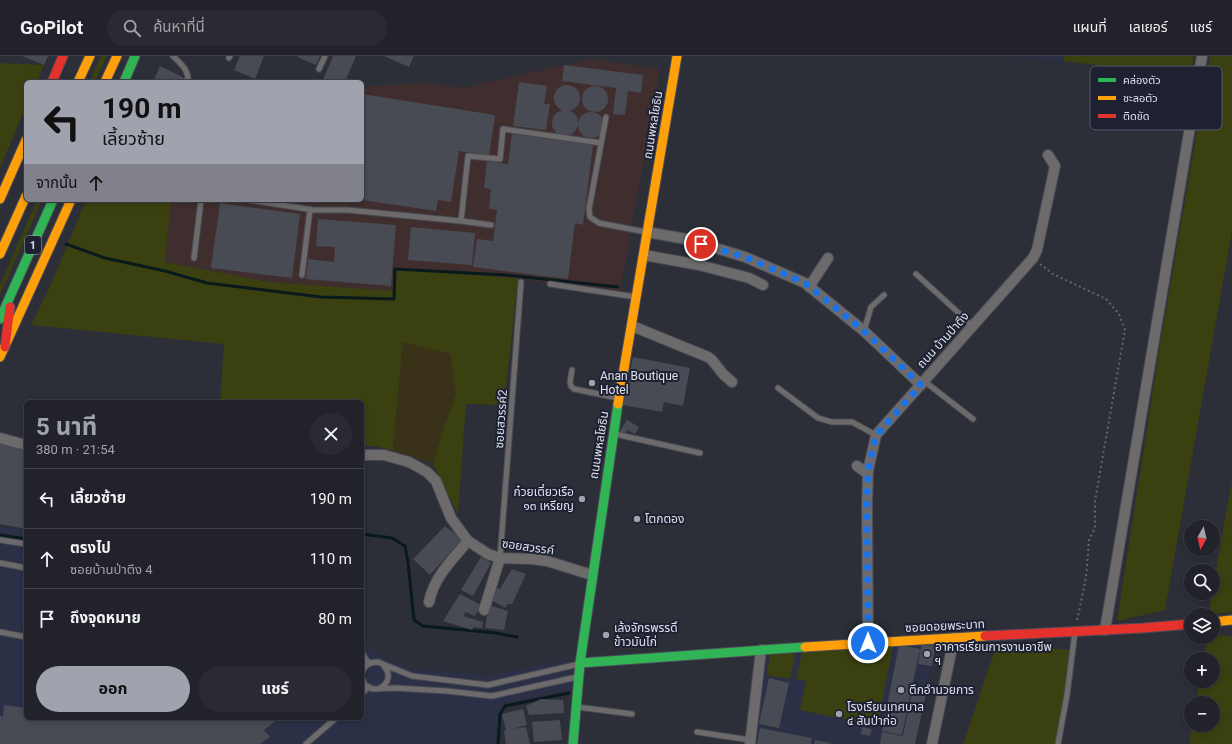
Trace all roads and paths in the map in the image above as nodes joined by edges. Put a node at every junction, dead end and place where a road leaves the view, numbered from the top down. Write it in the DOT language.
graph roads {
  1 [pos="63,56"];
  2 [pos="90,56"];
  3 [pos="117,56"];
  4 [pos="135,56"];
  5 [pos="173,56"];
  6 [pos="325,56"];
  7 [pos="677,56"];
  8 [pos="1202,56"];
  9 [pos="1200,66"];
  10 [pos="319,68"];
  11 [pos="53,80"];
  12 [pos="79,80"];
  13 [pos="107,80"];
  14 [pos="125,80"];
  15 [pos="188,80"];
  16 [pos="606,117"];
  17 [pos="1189,130"];
  18 [pos="601,143"];
  19 [pos="24,145"];
  20 [pos="1048,155"];
  21 [pos="0,199"];
  22 [pos="24,200"];
  23 [pos="52,202"];
  24 [pos="70,202"];
  25 [pos="201,202"];
  26 [pos="263,202"];
  27 [pos="310,209"];
  28 [pos="461,221"];
  29 [pos="491,225"];
  30 [pos="647,232"];
  31 [pos="0,254"];
  32 [pos="644,255"];
  33 [pos="194,258"];
  34 [pos="828,258"];
  35 [pos="1033,258"];
  36 [pos="916,274"];
  37 [pos="302,275"];
  38 [pos="521,282"];
  39 [pos="550,284"];
  40 [pos="763,285"];
  41 [pos="807,285"];
  42 [pos="13,291"];
  43 [pos="884,295"];
  44 [pos="637,297"];
  45 [pos="0,319"];
  46 [pos="632,326"];
  47 [pos="972,326"];
  48 [pos="864,331"];
  49 [pos="5,347"];
  50 [pos="0,357"];
  51 [pos="572,370"];
  52 [pos="732,382"];
  53 [pos="922,383"];
  54 [pos="778,388"];
  55 [pos="619,398"];
  56 [pos="973,419"];
  57 [pos="613,434"];
  58 [pos="876,435"];
  59 [pos="0,438"];
  60 [pos="24,444"];
  61 [pos="700,453"];
  62 [pos="364,455"];
  63 [pos="857,466"];
  64 [pos="868,474"];
  65 [pos="0,540"];
  66 [pos="468,541"];
  67 [pos="24,544"];
  68 [pos="500,558"];
  69 [pos="0,563"];
  70 [pos="24,568"];
  71 [pos="592,576"];
  72 [pos="429,602"];
  73 [pos="484,610"];
  74 [pos="1232,620"];
  75 [pos="1220,621"];
  76 [pos="1184,625"];
  77 [pos="1105,630"];
  78 [pos="0,632"];
  79 [pos="1075,632"];
  80 [pos="24,637"];
  81 [pos="954,638"];
  82 [pos="868,643"];
  83 [pos="761,650"];
  84 [pos="364,656"];
  85 [pos="580,663"];
  86 [pos="369,664"];
  87 [pos="384,666"];
  88 [pos="364,667"];
  89 [pos="579,677"];
  90 [pos="364,682"];
  91 [pos="369,687"];
  92 [pos="379,688"];
  93 [pos="364,691"];
  94 [pos="576,706"];
  95 [pos="632,714"];
  96 [pos="334,720"];
  97 [pos="697,732"];
  98 [pos="750,742"];
  99 [pos="306,744"];
  100 [pos="573,744"];
  101 [pos="932,744"];
  102 [pos="1058,744"];
  1 -- 11 [label="main road"];
  2 -- 12 [label="main road"];
  3 -- 13 [label="main road"];
  4 -- 14 [label="main road"];
  5 -- 15 [label="lane"];
  6 -- 10 [label="lane"];
  7 -- 30 [label="main road, ถนนพหลโยธิน"];
  8 -- 9 [label="street"];
  16 -- 18 [label="lane"];
  17 -- 77 [label="street"];
  18 -- 28 [label="lane"];
  18 -- 30 [label="lane"];
  19 -- 21 [label="main road"];
  20 -- 35 [label="street, ถนน บ้านป่าตึง"];
  22 -- 31 [label="main road, 1"];
  23 -- 42 [label="main road, 1"];
  24 -- 49 [label="main road, 1"];
  25 -- 33 [label="lane"];
  26 -- 27 [label="lane"];
  27 -- 28 [label="lane"];
  27 -- 37 [label="lane"];
  28 -- 29 [label="lane"];
  30 -- 32 [label="main road, ถนนพหลโยธิน"];
  30 -- 41 [label="street"];
  32 -- 40 [label="street"];
  32 -- 44 [label="main road, ถนนพหลโยธิน"];
  34 -- 41 [label="street"];
  35 -- 47 [label="street, ถนน บ้านป่าตึง"];
  35 -- 79 [label="path"];
  36 -- 47 [label="lane"];
  38 -- 68 [label="lane, ซอยสวรรค์2"];
  39 -- 44 [label="lane"];
  41 -- 48 [label="street"];
  42 -- 45 [label="main road, 1"];
  42 -- 49 [label="main road"];
  43 -- 48 [label="lane"];
  44 -- 46 [label="main road, ถนนพหลโยธิน"];
  46 -- 52 [label="street"];
  46 -- 55 [label="main road, ถนนพหลโยธิน"];
  47 -- 53 [label="street, ถนน บ้านป่าตึง"];
  48 -- 53 [label="street"];
  49 -- 50 [label="main road, 1"];
  51 -- 55 [label="lane"];
  53 -- 56 [label="lane"];
  53 -- 58 [label="street, ถนน บ้านป่าตึง"];
  54 -- 58 [label="lane"];
  55 -- 57 [label="main road, ถนนพหลโยธิน"];
  57 -- 61 [label="lane"];
  57 -- 71 [label="main road, ถนนพหลโยธิน"];
  58 -- 64 [label="street"];
  59 -- 60 [label="street"];
  62 -- 66 [label="street, ซอยสวรรค์"];
  63 -- 64 [label="street"];
  64 -- 82 [label="street"];
  65 -- 67 [label="lane"];
  66 -- 68 [label="street, ซอยสวรรค์"];
  66 -- 72 [label="street"];
  68 -- 71 [label="street, ซอยสวรรค์"];
  68 -- 73 [label="street"];
  69 -- 70 [label="lane"];
  71 -- 85 [label="main road, ถนนพหลโยธิน"];
  74 -- 75 [label="main road"];
  76 -- 77 [label="main road, ซอยดอยพระบาท"];
  77 -- 79 [label="main road, ซอยดอยพระบาท"];
  78 -- 80 [label="lane"];
  79 -- 81 [label="main road, ซอยดอยพระบาท"];
  79 -- 102 [label="lane"];
  81 -- 82 [label="main road, ซอยดอยพระบาท"];
  81 -- 101 [label="street"];
  82 -- 83 [label="main road, ซอยดอยพระบาท"];
  83 -- 85 [label="main road, ซอยดอยพระบาท"];
  83 -- 98 [label="street"];
  84 -- 86 [label="lane"];
  85 -- 87 [label="lane"];
  85 -- 89 [label="main road, ถนนพหลโยธิน"];
  86 -- 87 [label="lane"];
  86 -- 88 [label="lane"];
  87 -- 92 [label="lane"];
  89 -- 92 [label="lane"];
  89 -- 94 [label="main road, ถนนพหลโยธิน"];
  90 -- 91 [label="lane"];
  91 -- 92 [label="lane"];
  91 -- 93 [label="lane"];
  94 -- 95 [label="lane"];
  94 -- 100 [label="main road, ถนนพหลโยธิน"];
  96 -- 99 [label="lane"];
  97 -- 98 [label="lane"];
}
